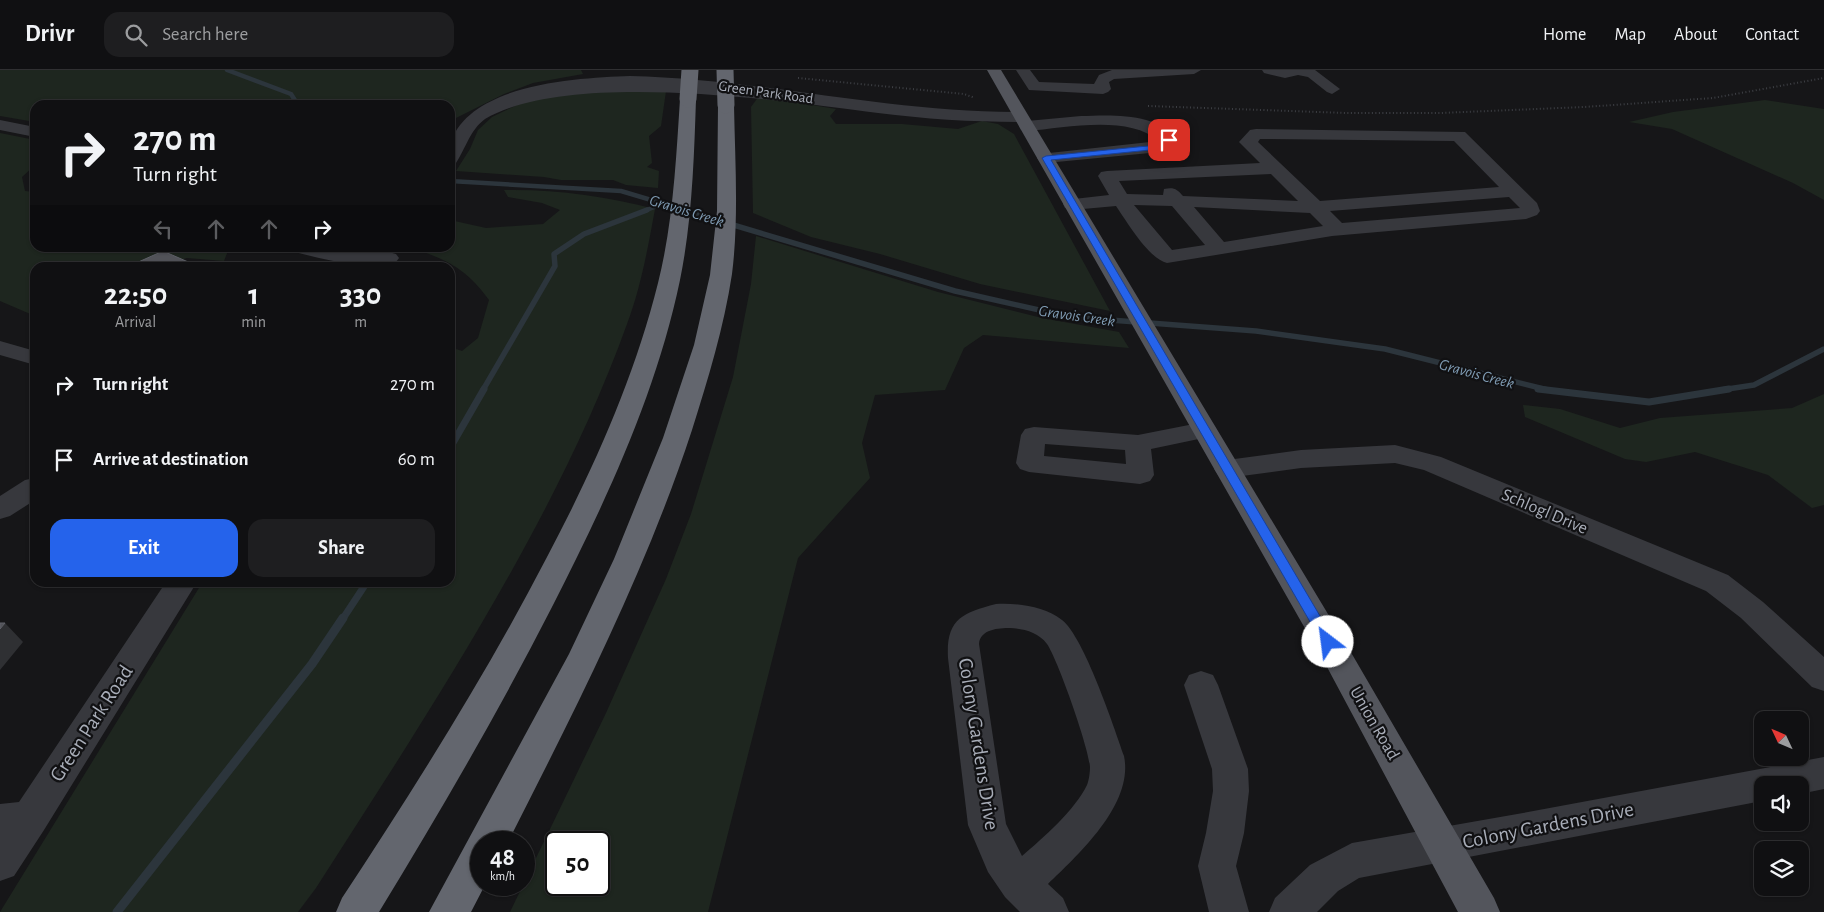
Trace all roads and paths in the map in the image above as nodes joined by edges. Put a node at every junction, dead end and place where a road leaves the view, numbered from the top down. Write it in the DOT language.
graph roads {
  1 [pos="690,70"];
  2 [pos="725,70"];
  3 [pos="1194,70"];
  4 [pos="1269,70"];
  5 [pos="1298,70"];
  6 [pos="657,74"];
  7 [pos="1027,75"];
  8 [pos="998,76"];
  9 [pos="795,78"];
  10 [pos="1824,78"];
  11 [pos="1332,89"];
  12 [pos="981,100"];
  13 [pos="1142,106"];
  14 [pos="1024,122"];
  15 [pos="0,125"];
  16 [pos="30,131"];
  17 [pos="457,134"];
  18 [pos="1046,158"];
  19 [pos="1276,168"];
  20 [pos="1156,172"];
  21 [pos="1204,172"];
  22 [pos="1514,191"];
  23 [pos="1121,200"];
  24 [pos="1177,202"];
  25 [pos="1072,204"];
  26 [pos="1228,205"];
  27 [pos="1314,207"];
  28 [pos="1337,229"];
  29 [pos="1262,241"];
  30 [pos="1219,249"];
  31 [pos="322,252"];
  32 [pos="389,258"];
  33 [pos="0,348"];
  34 [pos="30,357"];
  35 [pos="1204,430"];
  36 [pos="1138,443"];
  37 [pos="1227,469"];
  38 [pos="30,490"];
  39 [pos="0,509"];
  40 [pos="178,587"];
  41 [pos="1824,677"];
  42 [pos="1200,685"];
  43 [pos="1824,773"];
  44 [pos="15,819"];
  45 [pos="494,831"];
  46 [pos="1444,845"];
  47 [pos="0,862"];
  48 [pos="470,874"];
  49 [pos="1019,884"];
  50 [pos="356,912"];
  51 [pos="449,912"];
  52 [pos="1049,912"];
  53 [pos="1230,912"];
  54 [pos="1289,912"];
  55 [pos="1480,912"];
  1 -- 50 [label="highway, bridge"];
  2 -- 45 [label="highway, bridge"];
  3 -- 7 [label="street"];
  4 -- 5 [label="street"];
  5 -- 11 [label="street"];
  6 -- 14 [label="street, Green Park Road"];
  6 -- 17 [label="street, Green Park Road"];
  7 -- 8 [label="street"];
  8 -- 14 [label="main road, Union Road"];
  9 -- 12 [label="path"];
  10 -- 13 [label="path"];
  14 -- 18 [label="main road, Union Road"];
  14 -- 18 [label="street, Green Park Road"];
  15 -- 16 [label="street"];
  18 -- 25 [label="main road, Union Road"];
  19 -- 21 [label="street"];
  19 -- 22 [label="street"];
  19 -- 27 [label="street"];
  20 -- 21 [label="street"];
  20 -- 23 [label="street"];
  20 -- 24 [label="street"];
  21 -- 26 [label="street"];
  22 -- 27 [label="street"];
  22 -- 28 [label="street"];
  23 -- 24 [label="street"];
  23 -- 25 [label="street"];
  23 -- 30 [label="street"];
  24 -- 26 [label="street"];
  24 -- 30 [label="street"];
  25 -- 35 [label="main road, Union Road"];
  26 -- 27 [label="street"];
  26 -- 29 [label="street"];
  27 -- 28 [label="street"];
  28 -- 29 [label="street"];
  29 -- 30 [label="street"];
  31 -- 32 [label="street"];
  33 -- 34 [label="street"];
  35 -- 36 [label="street"];
  35 -- 37 [label="main road, Union Road"];
  37 -- 41 [label="street, Schlogl Drive"];
  37 -- 46 [label="main road, Union Road"];
  38 -- 39 [label="street"];
  40 -- 44 [label="street, Green Park Road"];
  42 -- 53 [label="street"];
  43 -- 46 [label="street, Colony Gardens Drive"];
  44 -- 47 [label="street, Green Park Road"];
  46 -- 54 [label="street, Colony Gardens Drive"];
  46 -- 55 [label="main road, Union Road"];
  48 -- 51 [label="highway"];
  49 -- 49 [label="street, Colony Gardens Drive"];
  49 -- 52 [label="street, Colony Gardens Drive"];
}
